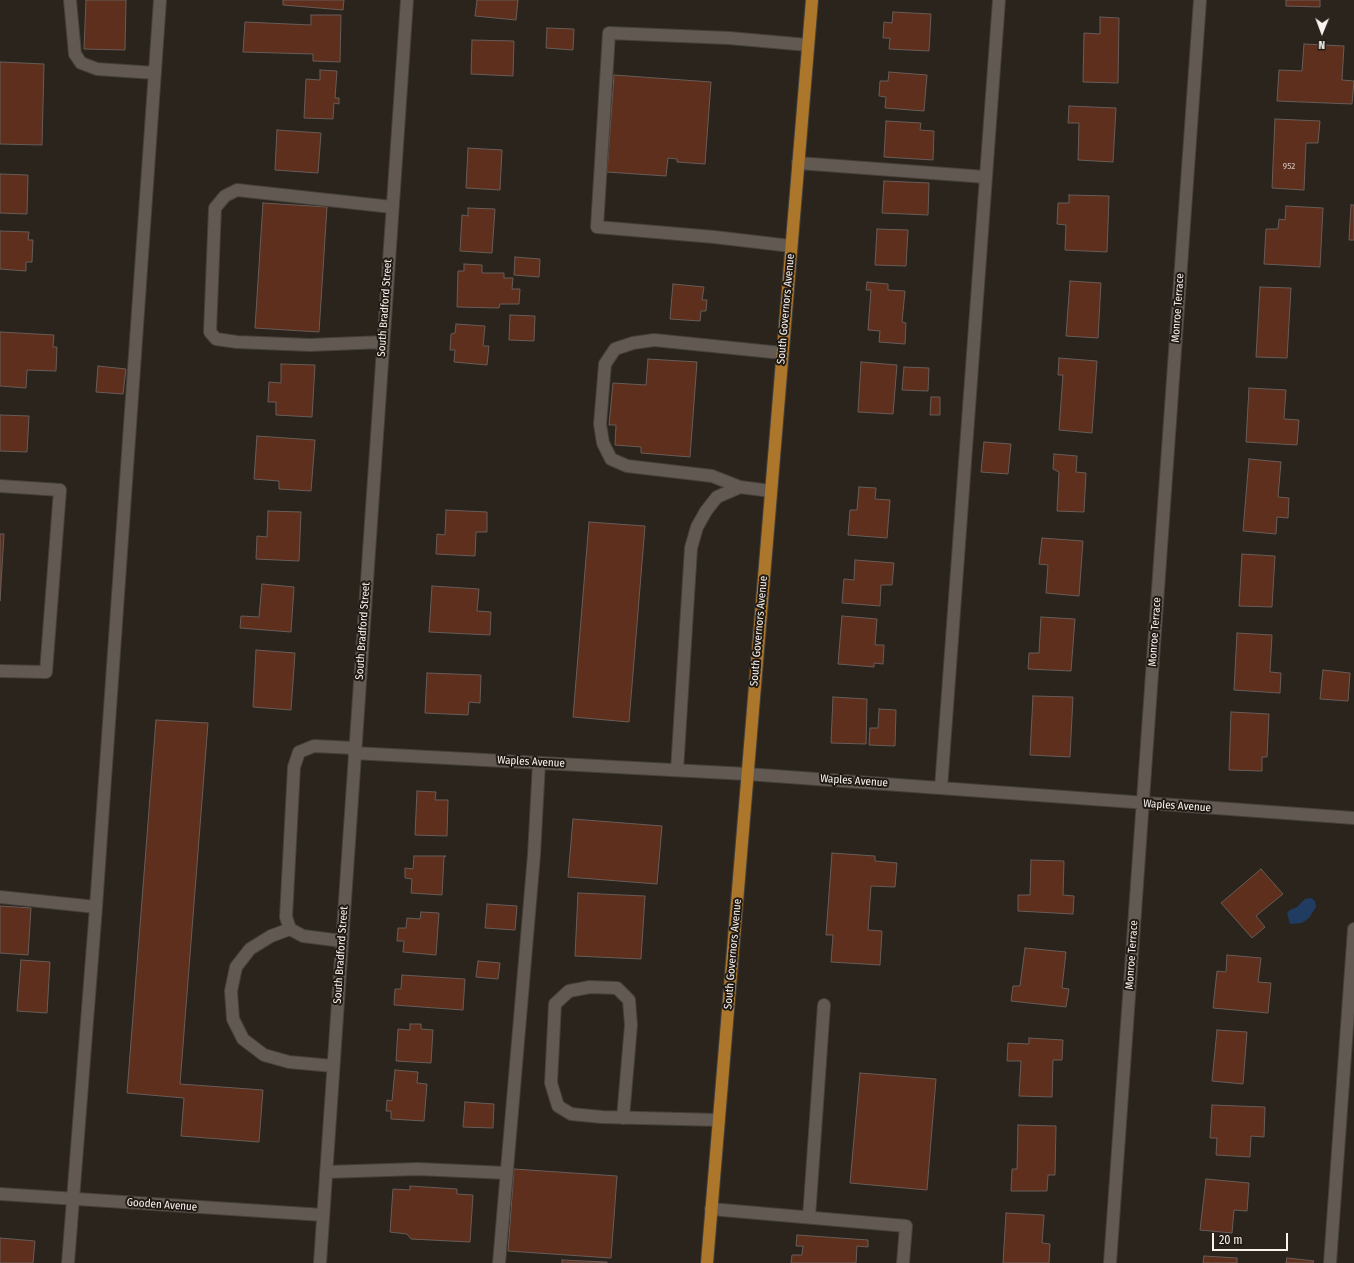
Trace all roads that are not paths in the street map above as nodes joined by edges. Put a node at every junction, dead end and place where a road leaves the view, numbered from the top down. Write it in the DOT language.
graph roads {
  1 [pos="70,0"];
  2 [pos="160,0"];
  3 [pos="407,0"];
  4 [pos="812,0"];
  5 [pos="999,0"];
  6 [pos="1200,0"];
  7 [pos="808,45"];
  8 [pos="155,73"];
  9 [pos="798,163"];
  10 [pos="986,177"];
  11 [pos="392,207"];
  12 [pos="791,246"];
  13 [pos="383,342"];
  14 [pos="782,353"];
  15 [pos="0,486"];
  16 [pos="740,487"];
  17 [pos="771,491"];
  18 [pos="0,671"];
  19 [pos="354,751"];
  20 [pos="539,763"];
  21 [pos="677,770"];
  22 [pos="747,774"];
  23 [pos="941,788"];
  24 [pos="1143,803"];
  25 [pos="1354,818"];
  26 [pos="0,897"];
  27 [pos="96,907"];
  28 [pos="290,929"];
  29 [pos="1354,930"];
  30 [pos="342,941"];
  31 [pos="824,1005"];
  32 [pos="333,1066"];
  33 [pos="623,1118"];
  34 [pos="719,1120"];
  35 [pos="326,1172"];
  36 [pos="506,1173"];
  37 [pos="0,1194"];
  38 [pos="74,1199"];
  39 [pos="711,1209"];
  40 [pos="324,1215"];
  41 [pos="809,1217"];
  42 [pos="68,1263"];
  43 [pos="320,1263"];
  44 [pos="499,1263"];
  45 [pos="707,1263"];
  46 [pos="903,1263"];
  47 [pos="1110,1263"];
  48 [pos="1330,1263"];
  1 -- 8 [label="street"];
  2 -- 8 [label="street"];
  3 -- 11 [label="street, South Bradford Street"];
  4 -- 7 [label="main road, South Governors Avenue"];
  5 -- 10 [label="street"];
  6 -- 24 [label="street, Monroe Terrace"];
  7 -- 9 [label="main road, South Governors Avenue"];
  7 -- 12 [label="street"];
  8 -- 27 [label="street"];
  9 -- 10 [label="street"];
  9 -- 12 [label="main road, South Governors Avenue"];
  10 -- 23 [label="street"];
  11 -- 13 [label="street, South Bradford Street"];
  11 -- 13 [label="street"];
  12 -- 14 [label="main road, South Governors Avenue"];
  13 -- 19 [label="street, South Bradford Street"];
  14 -- 16 [label="street"];
  14 -- 17 [label="main road, South Governors Avenue"];
  15 -- 18 [label="street"];
  16 -- 17 [label="street"];
  16 -- 21 [label="street"];
  17 -- 22 [label="main road, South Governors Avenue"];
  19 -- 20 [label="street, Waples Avenue"];
  19 -- 28 [label="street, Waples Avenue"];
  19 -- 30 [label="street, South Bradford Street"];
  20 -- 21 [label="street, Waples Avenue"];
  20 -- 36 [label="street"];
  21 -- 22 [label="street, Waples Avenue"];
  22 -- 23 [label="street, Waples Avenue"];
  22 -- 34 [label="main road, South Governors Avenue"];
  23 -- 24 [label="street, Waples Avenue"];
  24 -- 25 [label="street, Waples Avenue"];
  24 -- 47 [label="street, Monroe Terrace"];
  26 -- 27 [label="street"];
  27 -- 38 [label="street"];
  28 -- 30 [label="street"];
  28 -- 32 [label="street"];
  29 -- 48 [label="street"];
  30 -- 32 [label="street, South Bradford Street"];
  31 -- 41 [label="street"];
  32 -- 35 [label="street, South Bradford Street"];
  33 -- 33 [label="street"];
  33 -- 34 [label="street"];
  34 -- 39 [label="main road, South Governors Avenue"];
  35 -- 36 [label="street"];
  35 -- 40 [label="street, South Bradford Street"];
  36 -- 44 [label="street"];
  37 -- 38 [label="street, Gooden Avenue"];
  38 -- 40 [label="street, Gooden Avenue"];
  38 -- 42 [label="street"];
  39 -- 41 [label="street"];
  39 -- 45 [label="main road, South Governors Avenue"];
  40 -- 43 [label="street, South Bradford Street"];
  41 -- 46 [label="street"];
}
